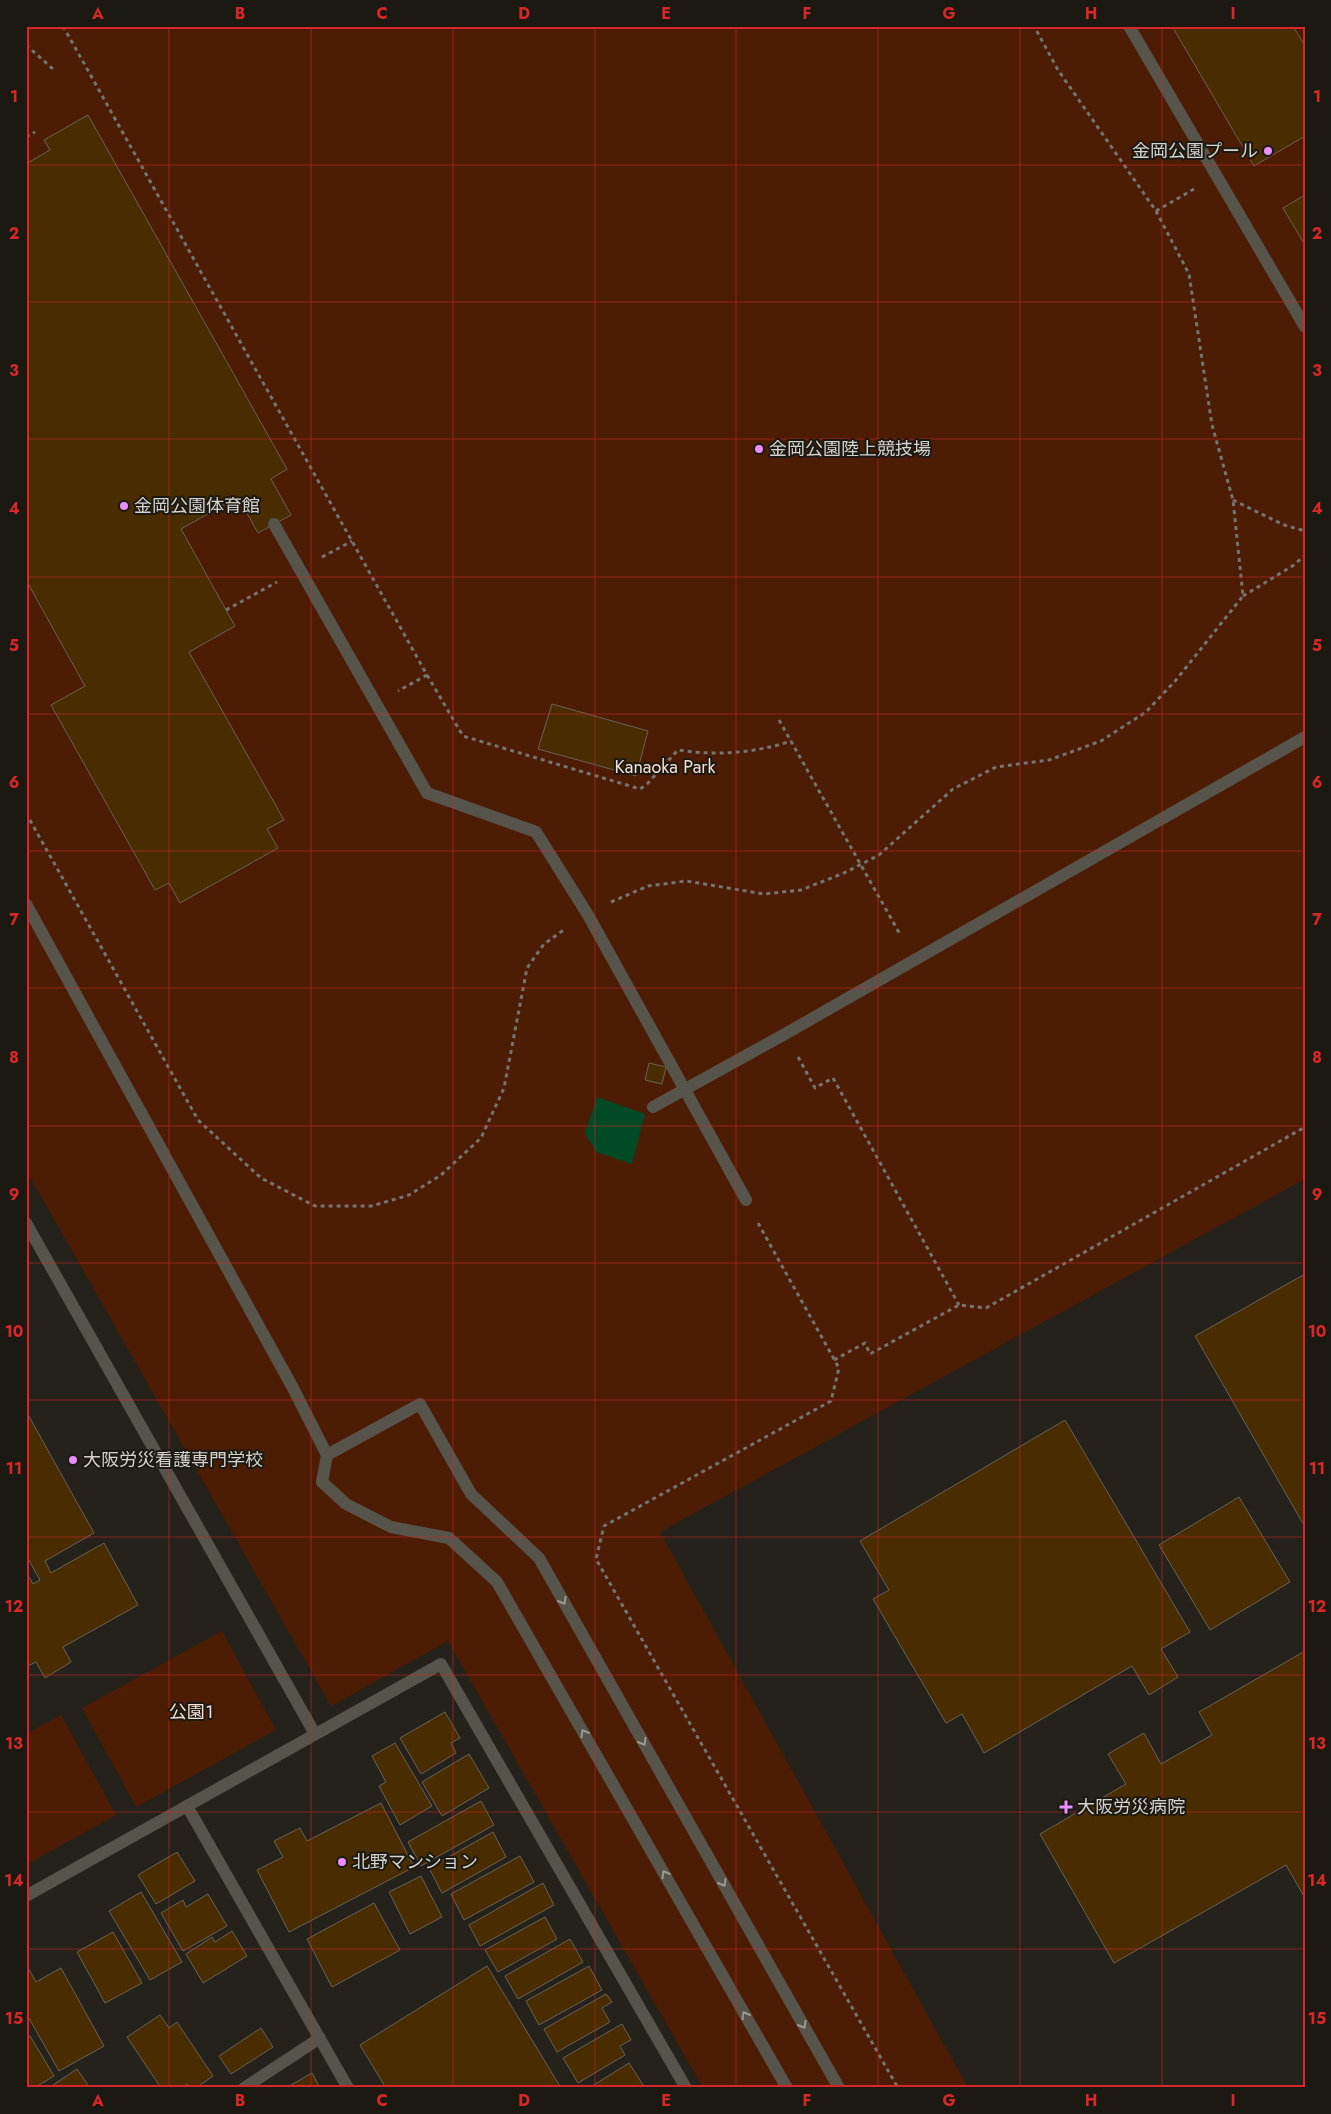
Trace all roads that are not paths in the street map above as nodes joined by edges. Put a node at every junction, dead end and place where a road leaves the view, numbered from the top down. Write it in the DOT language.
graph roads {
  1 [pos="1129,26"];
  2 [pos="1305,327"];
  3 [pos="274,524"];
  4 [pos="1305,737"];
  5 [pos="26,904"];
  6 [pos="685,1090"];
  7 [pos="653,1107"];
  8 [pos="746,1200"];
  9 [pos="26,1223"];
  10 [pos="327,1455"];
  11 [pos="315,1734"];
  12 [pos="187,1806"];
  13 [pos="26,1896"];
  14 [pos="320,2038"];
  15 [pos="244,2088"];
  16 [pos="348,2088"];
  17 [pos="686,2088"];
  18 [pos="787,2088"];
  19 [pos="839,2088"];
  1 -- 2 [label="street"];
  3 -- 6 [label="street"];
  4 -- 6 [label="street"];
  5 -- 10 [label="street"];
  6 -- 7 [label="street"];
  6 -- 8 [label="street"];
  9 -- 11 [label="street"];
  18 -- 10 [label="street, one-way"];
  10 -- 19 [label="street, one-way"];
  11 -- 12 [label="street"];
  11 -- 17 [label="street"];
  12 -- 13 [label="street"];
  12 -- 14 [label="street"];
  14 -- 15 [label="street"];
  14 -- 16 [label="street"];
}
